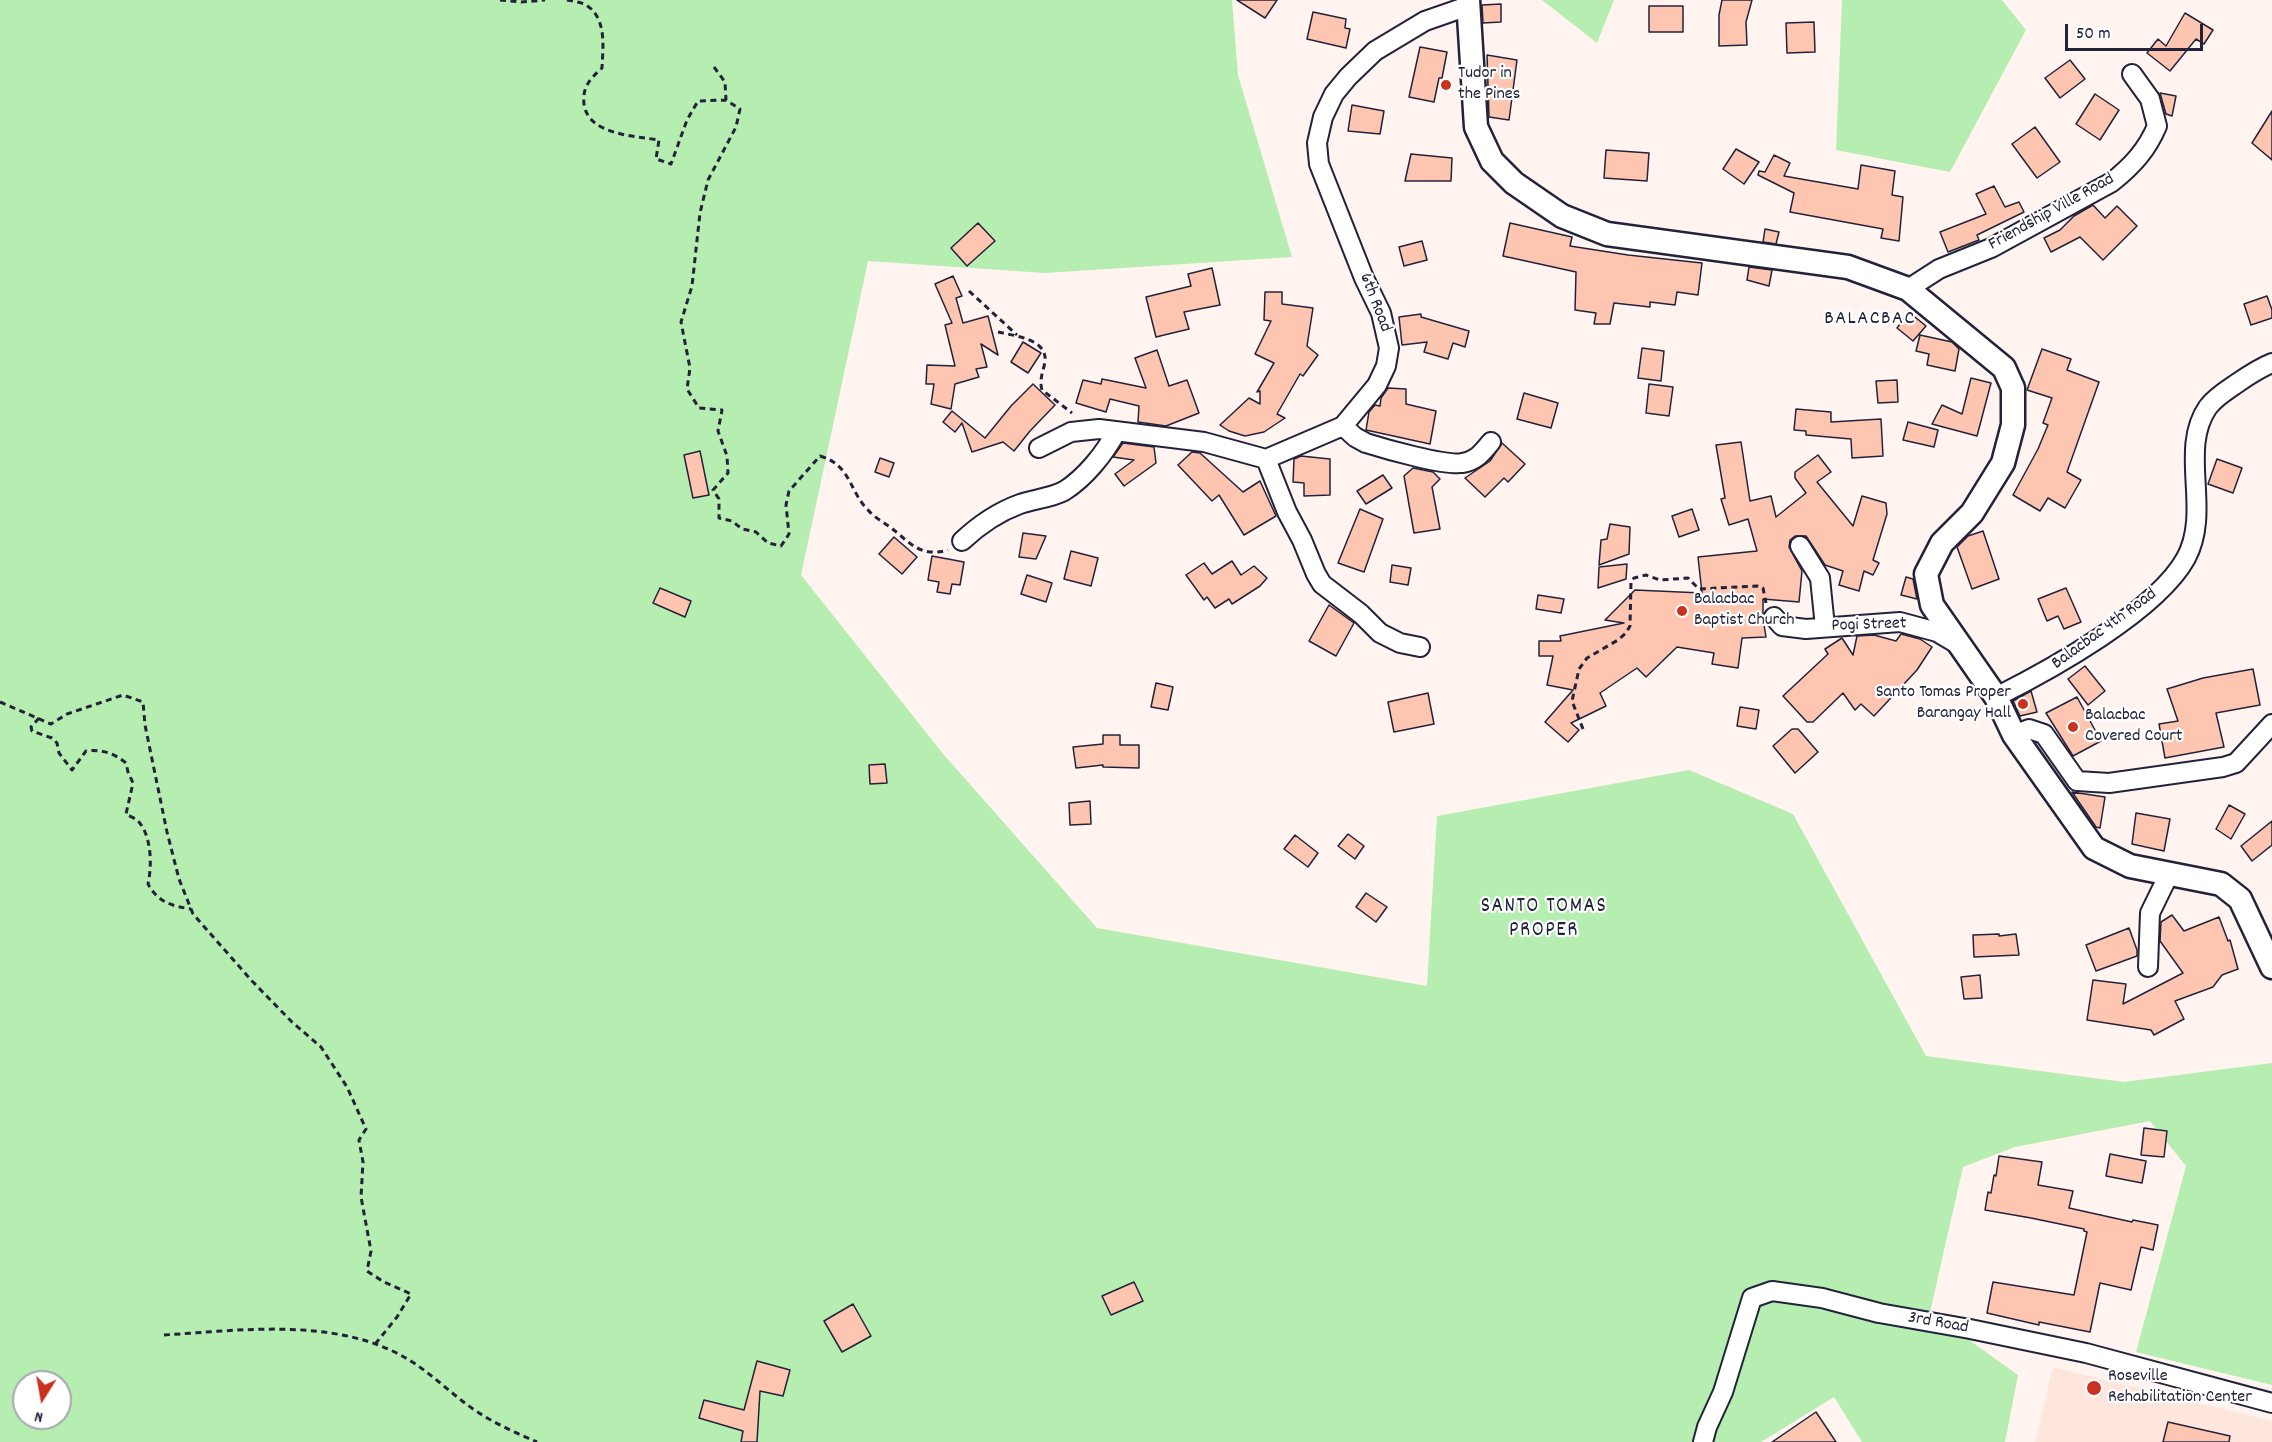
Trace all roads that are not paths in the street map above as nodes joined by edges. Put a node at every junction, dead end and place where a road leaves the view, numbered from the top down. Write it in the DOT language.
graph roads {
  1 [pos="1468,3"];
  2 [pos="2132,74"];
  3 [pos="1908,289"];
  4 [pos="2272,363"];
  5 [pos="1344,426"];
  6 [pos="1107,431"];
  7 [pos="1491,442"];
  8 [pos="1039,448"];
  9 [pos="1266,459"];
  10 [pos="962,541"];
  11 [pos="1800,546"];
  12 [pos="1774,617"];
  13 [pos="1825,627"];
  14 [pos="1420,647"];
  15 [pos="1963,647"];
  16 [pos="1996,697"];
  17 [pos="2272,724"];
  18 [pos="2014,735"];
  19 [pos="2169,873"];
  20 [pos="2148,967"];
  21 [pos="2272,967"];
  22 [pos="2272,1403"];
  23 [pos="1703,1442"];
  1 -- 3 [label="main road"];
  1 -- 5 [label="street, 6th Road"];
  2 -- 3 [label="street, Friendship Ville Road"];
  3 -- 15 [label="main road"];
  4 -- 16 [label="street, Balacbac 4th Road"];
  5 -- 7 [label="street"];
  5 -- 9 [label="street, 6th Road"];
  6 -- 8 [label="street"];
  6 -- 9 [label="street"];
  6 -- 10 [label="street"];
  9 -- 14 [label="street"];
  11 -- 13 [label="street"];
  12 -- 13 [label="street, Pogi Street"];
  13 -- 15 [label="street, Pogi Street"];
  15 -- 16 [label="main road"];
  16 -- 18 [label="main road"];
  17 -- 18 [label="street"];
  18 -- 19 [label="main road"];
  19 -- 20 [label="street"];
  19 -- 21 [label="main road"];
  22 -- 23 [label="street, 3rd Road"];
}
